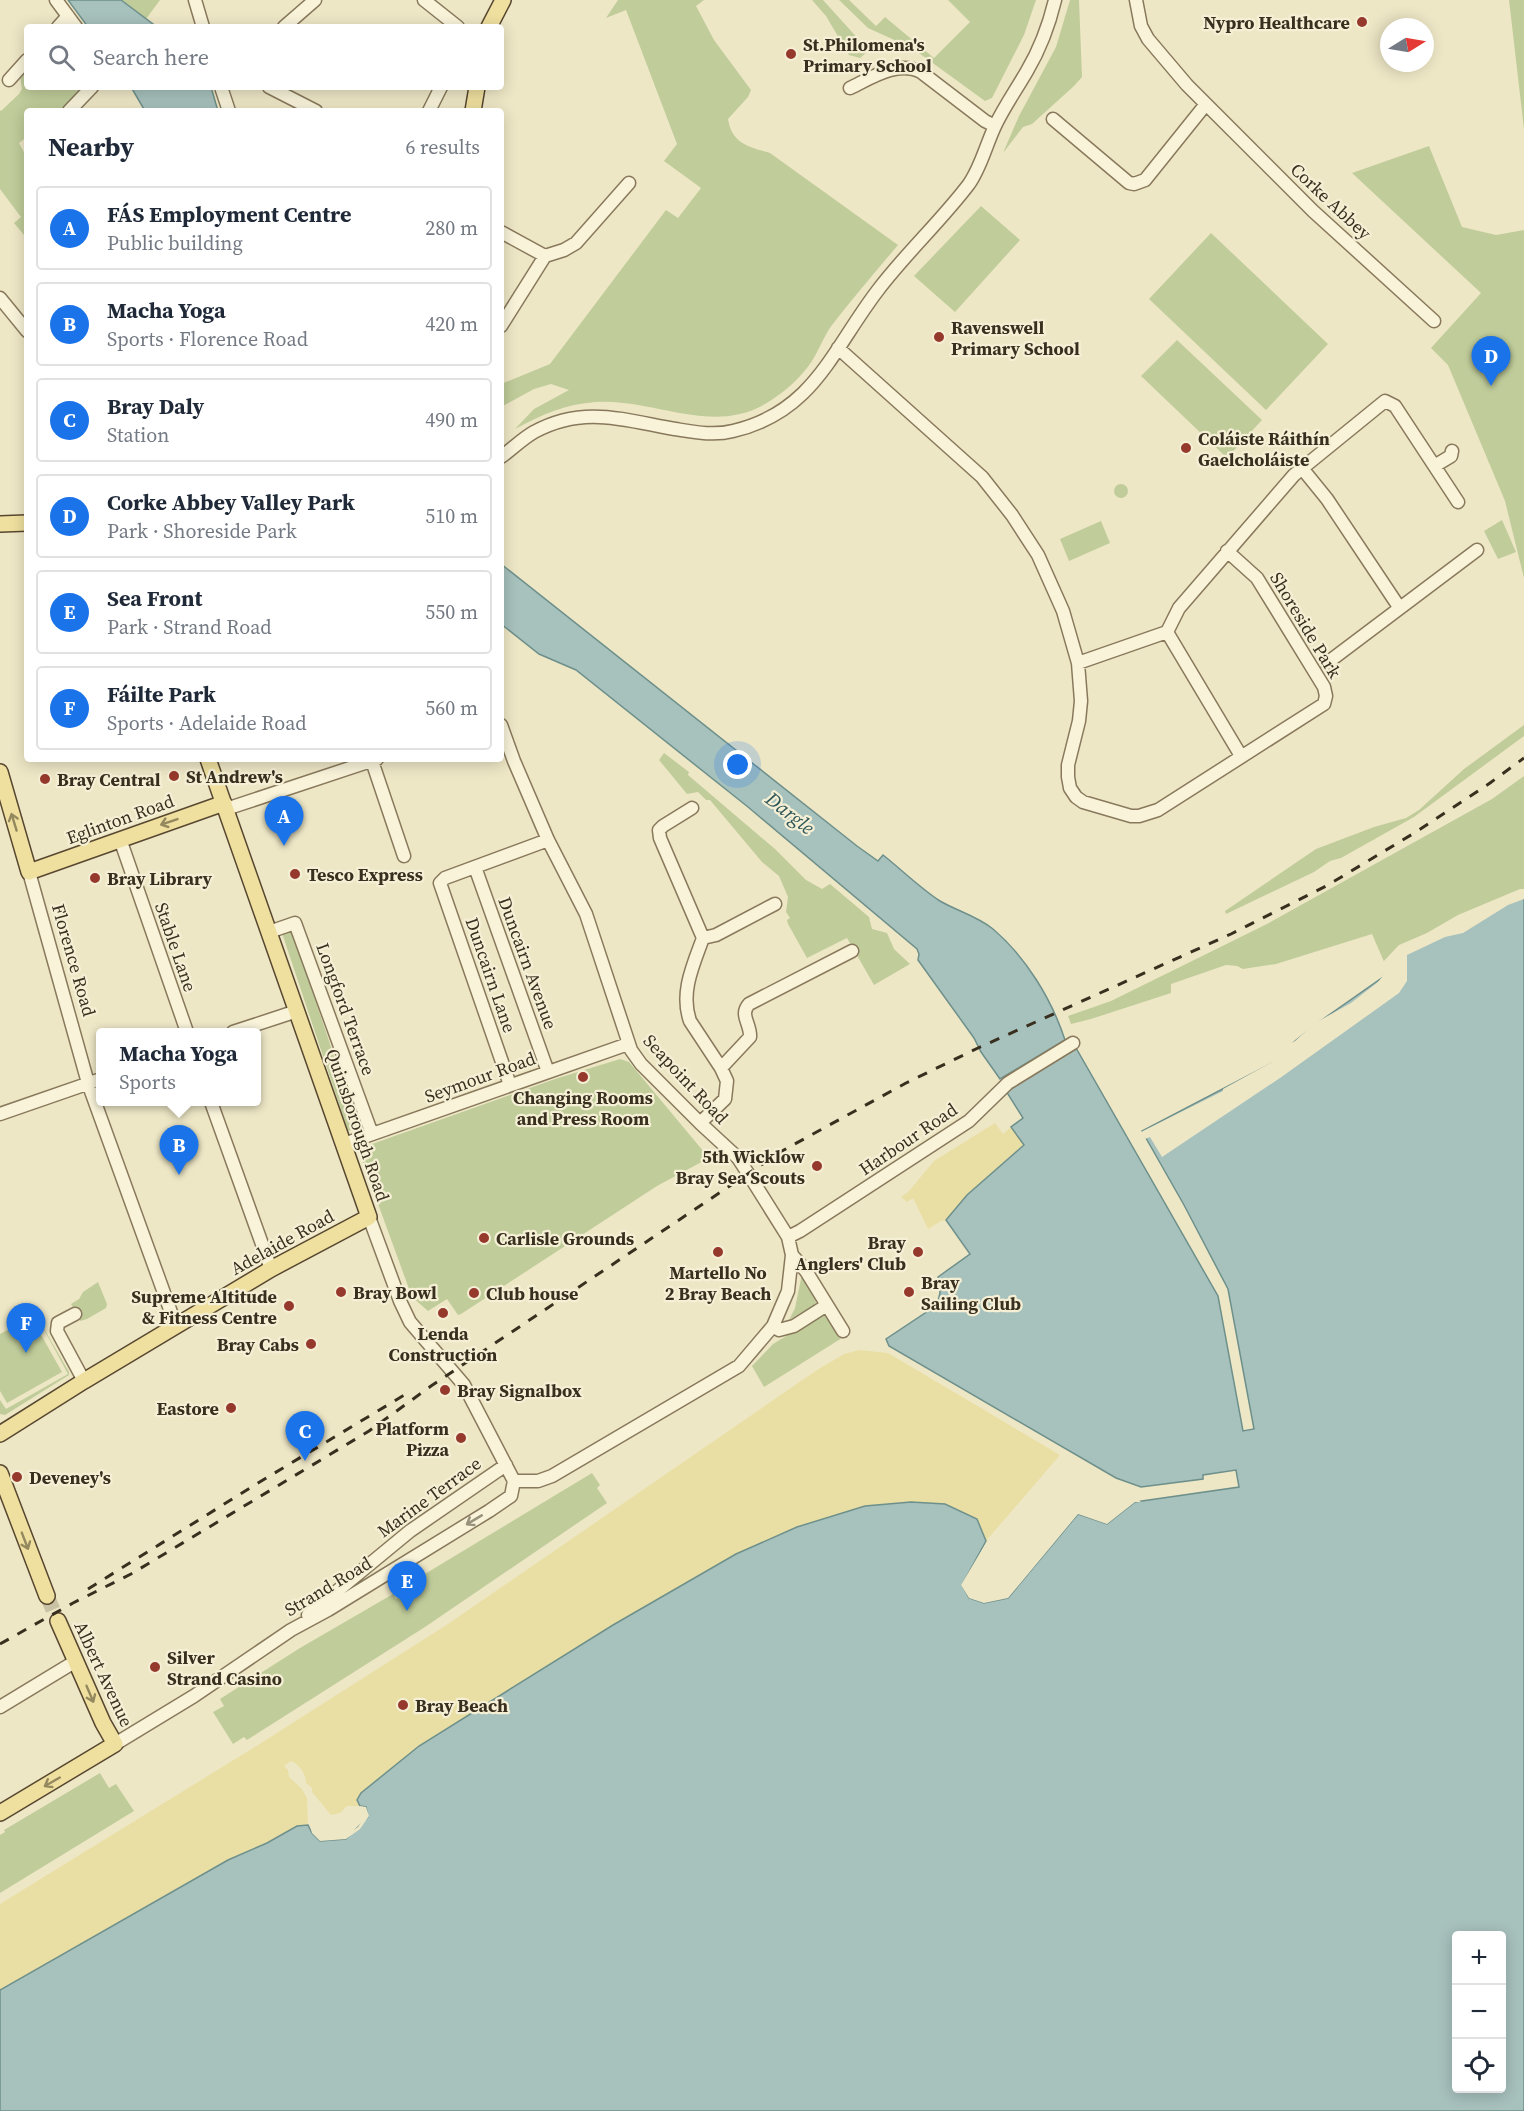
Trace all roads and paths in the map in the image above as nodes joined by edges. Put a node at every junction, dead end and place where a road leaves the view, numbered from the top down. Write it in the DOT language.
graph roads {
  1 [pos="56,0"];
  2 [pos="195,0"];
  3 [pos="315,0"];
  4 [pos="424,0"];
  5 [pos="503,0"];
  6 [pos="1055,0"];
  7 [pos="1136,0"];
  8 [pos="68,16"];
  9 [pos="61,24"];
  10 [pos="74,24"];
  11 [pos="202,24"];
  12 [pos="287,24"];
  13 [pos="454,24"];
  14 [pos="491,24"];
  15 [pos="24,63"];
  16 [pos="9,80"];
  17 [pos="850,88"];
  18 [pos="89,90"];
  19 [pos="222,90"];
  20 [pos="274,90"];
  21 [pos="440,90"];
  22 [pos="476,90"];
  23 [pos="1206,104"];
  24 [pos="72,108"];
  25 [pos="228,108"];
  26 [pos="310,108"];
  27 [pos="430,108"];
  28 [pos="474,108"];
  29 [pos="1053,119"];
  30 [pos="995,126"];
  31 [pos="629,183"];
  32 [pos="504,234"];
  33 [pos="545,256"];
  34 [pos="0,298"];
  35 [pos="504,321"];
  36 [pos="1434,321"];
  37 [pos="24,328"];
  38 [pos="838,348"];
  39 [pos="1452,451"];
  40 [pos="504,455"];
  41 [pos="1436,465"];
  42 [pos="1301,468"];
  43 [pos="1458,502"];
  44 [pos="24,523"];
  45 [pos="0,524"];
  46 [pos="1477,550"];
  47 [pos="1227,551"];
  48 [pos="1399,607"];
  49 [pos="1167,632"];
  50 [pos="1078,663"];
  51 [pos="1327,663"];
  52 [pos="504,734"];
  53 [pos="1241,756"];
  54 [pos="209,762"];
  55 [pos="368,762"];
  56 [pos="375,762"];
  57 [pos="0,772"];
  58 [pos="225,806"];
  59 [pos="692,808"];
  60 [pos="120,839"];
  61 [pos="548,840"];
  62 [pos="404,856"];
  63 [pos="475,867"];
  64 [pos="29,872"];
  65 [pos="776,904"];
  66 [pos="269,932"];
  67 [pos="702,938"];
  68 [pos="852,951"];
  69 [pos="297,1011"];
  70 [pos="186,1028"];
  71 [pos="245,1028"];
  72 [pos="1073,1043"];
  73 [pos="628,1044"];
  74 [pos="721,1068"];
  75 [pos="548,1072"];
  76 [pos="96,1081"];
  77 [pos="88,1083"];
  78 [pos="510,1085"];
  79 [pos="96,1105"];
  80 [pos="96,1106"];
  81 [pos="213,1106"];
  82 [pos="0,1114"];
  83 [pos="700,1123"];
  84 [pos="372,1134"];
  85 [pos="344,1144"];
  86 [pos="369,1217"];
  87 [pos="788,1237"];
  88 [pos="792,1255"];
  89 [pos="271,1269"];
  90 [pos="827,1305"];
  91 [pos="75,1314"];
  92 [pos="176,1326"];
  93 [pos="773,1326"];
  94 [pos="843,1331"];
  95 [pos="84,1381"];
  96 [pos="0,1434"];
  97 [pos="506,1465"];
  98 [pos="514,1481"];
  99 [pos="1,1482"];
  100 [pos="358,1573"];
  101 [pos="371,1583"];
  102 [pos="47,1596"];
  103 [pos="58,1621"];
  104 [pos="291,1630"];
  105 [pos="76,1661"];
  106 [pos="0,1707"];
  107 [pos="109,1748"];
  108 [pos="0,1813"];
  1 -- 8 [label="street"];
  2 -- 11 [label="street"];
  3 -- 12 [label="street"];
  4 -- 13 [label="street"];
  5 -- 14 [label="main road"];
  6 -- 30 [label="street"];
  7 -- 23 [label="street, Corke Abbey"];
  8 -- 9 [label="street"];
  8 -- 10 [label="street"];
  15 -- 16 [label="street"];
  17 -- 30 [label="street"];
  18 -- 24 [label="street"];
  19 -- 25 [label="street"];
  20 -- 26 [label="street"];
  21 -- 27 [label="street"];
  22 -- 28 [label="main road"];
  23 -- 29 [label="street"];
  23 -- 36 [label="street, Corke Abbey"];
  30 -- 38 [label="street"];
  31 -- 33 [label="street"];
  32 -- 33 [label="street"];
  33 -- 35 [label="street"];
  34 -- 37 [label="street"];
  38 -- 40 [label="street"];
  38 -- 50 [label="street"];
  39 -- 41 [label="street"];
  41 -- 42 [label="street"];
  41 -- 43 [label="street"];
  42 -- 47 [label="street"];
  42 -- 48 [label="street"];
  44 -- 45 [label="main road"];
  46 -- 48 [label="street, Shoreside Park"];
  47 -- 49 [label="street"];
  47 -- 53 [label="street, Shoreside Park"];
  48 -- 51 [label="street, Shoreside Park"];
  49 -- 50 [label="street"];
  49 -- 53 [label="street"];
  50 -- 53 [label="street, Shoreside Park"];
  52 -- 61 [label="street, Seapoint Road"];
  54 -- 58 [label="main road, Quinsborough Road"];
  55 -- 58 [label="street"];
  56 -- 62 [label="street"];
  64 -- 57 [label="main road, Florence Road, one-way"];
  58 -- 60 [label="main road, Eglinton Road, one-way"];
  58 -- 66 [label="main road, Quinsborough Road"];
  59 -- 67 [label="street"];
  60 -- 64 [label="main road, Eglinton Road"];
  60 -- 70 [label="street, Stable Lane"];
  61 -- 63 [label="street"];
  61 -- 73 [label="street, Seapoint Road"];
  63 -- 75 [label="street, Duncairn Avenue"];
  63 -- 78 [label="street, Duncairn Lane"];
  64 -- 77 [label="street, Florence Road"];
  65 -- 67 [label="street"];
  66 -- 69 [label="main road, Quinsborough Road"];
  66 -- 84 [label="street, Longford Terrace"];
  67 -- 74 [label="street"];
  68 -- 74 [label="street"];
  69 -- 71 [label="street"];
  69 -- 85 [label="main road, Quinsborough Road"];
  72 -- 87 [label="street, Harbour Road"];
  73 -- 75 [label="street, Seymour Road"];
  73 -- 83 [label="street, Seapoint Road"];
  74 -- 83 [label="street"];
  75 -- 78 [label="street, Seymour Road"];
  76 -- 77 [label="street"];
  77 -- 79 [label="street, Florence Road"];
  77 -- 82 [label="street"];
  78 -- 84 [label="street, Seymour Road"];
  80 -- 92 [label="street, Florence Road"];
  81 -- 89 [label="street"];
  83 -- 87 [label="street, Seapoint Road"];
  84 -- 85 [label="street, Seymour Road"];
  85 -- 86 [label="main road, Quinsborough Road"];
  86 -- 89 [label="main road, Adelaide Road"];
  86 -- 97 [label="street, Quinsborough Road"];
  87 -- 88 [label="street, Seapoint Road"];
  88 -- 90 [label="street"];
  88 -- 93 [label="street, Seapoint Road"];
  89 -- 92 [label="main road, Adelaide Road"];
  90 -- 93 [label="street"];
  90 -- 94 [label="street"];
  91 -- 95 [label="street"];
  92 -- 95 [label="main road, Adelaide Road"];
  93 -- 98 [label="street, Seapoint Road"];
  95 -- 96 [label="main road, Adelaide Road"];
  97 -- 98 [label="street, Quinsborough Road"];
  97 -- 100 [label="street, Marine Terrace"];
  98 -- 101 [label="street, Strand Road, one-way"];
  99 -- 102 [label="main road, one-way"];
  100 -- 101 [label="street"];
  100 -- 104 [label="street, Marine Terrace"];
  101 -- 104 [label="street, Strand Road"];
  103 -- 105 [label="main road, Albert Avenue"];
  104 -- 107 [label="street, Strand Road"];
  105 -- 106 [label="street"];
  105 -- 107 [label="main road, Albert Avenue, one-way"];
  107 -- 108 [label="main road, Strand Road, one-way"];
}
